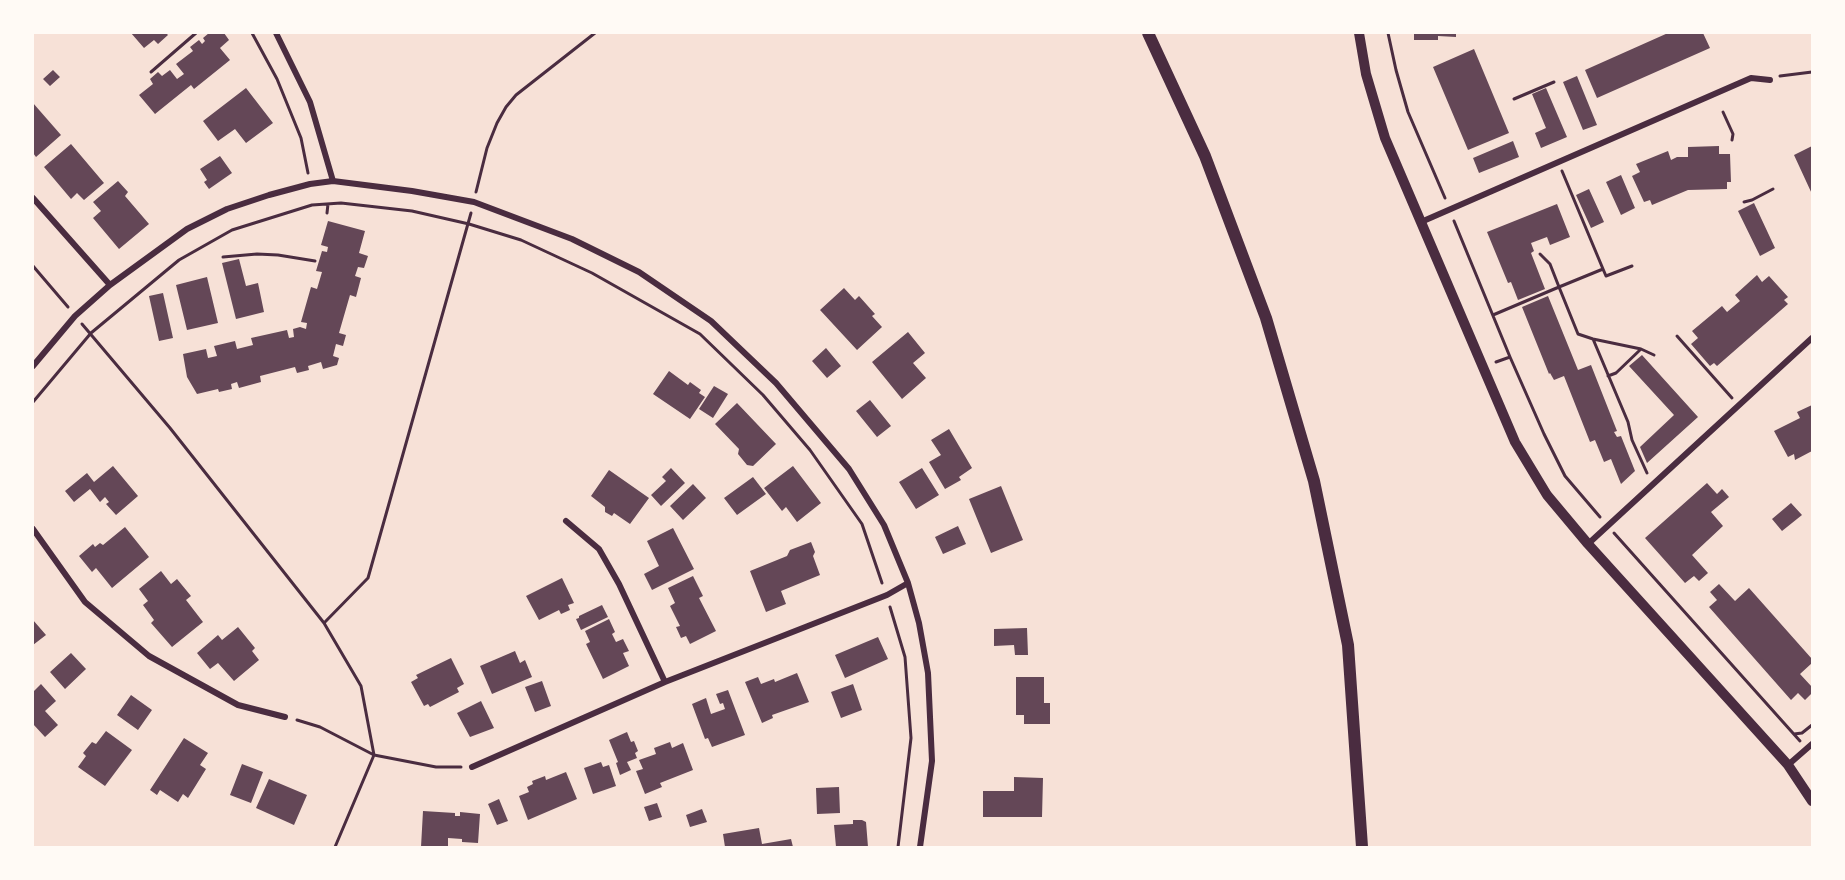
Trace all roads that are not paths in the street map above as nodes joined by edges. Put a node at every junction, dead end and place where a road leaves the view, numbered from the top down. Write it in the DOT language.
graph roads {
  1 [pos="276,33"];
  2 [pos="1148,33"];
  3 [pos="1359,33"];
  4 [pos="1770,80"];
  5 [pos="333,181"];
  6 [pos="33,198"];
  7 [pos="1421,222"];
  8 [pos="110,285"];
  9 [pos="1812,338"];
  10 [pos="33,366"];
  11 [pos="566,520"];
  12 [pos="33,529"];
  13 [pos="1588,544"];
  14 [pos="908,583"];
  15 [pos="665,682"];
  16 [pos="285,717"];
  17 [pos="1809,746"];
  18 [pos="1788,765"];
  19 [pos="472,767"];
  20 [pos="1812,801"];
  21 [pos="920,847"];
  22 [pos="1362,847"];
  1 -- 5 [label="street"];
  2 -- 22 [label="main road"];
  3 -- 7 [label="street"];
  4 -- 7 [label="street"];
  5 -- 8 [label="street"];
  5 -- 14 [label="street"];
  6 -- 8 [label="street"];
  7 -- 13 [label="street"];
  8 -- 10 [label="street"];
  9 -- 13 [label="street"];
  11 -- 15 [label="street"];
  12 -- 16 [label="street"];
  13 -- 18 [label="street"];
  14 -- 15 [label="street"];
  14 -- 21 [label="street"];
  15 -- 19 [label="street"];
  17 -- 18 [label="street"];
  18 -- 20 [label="street"];
}
